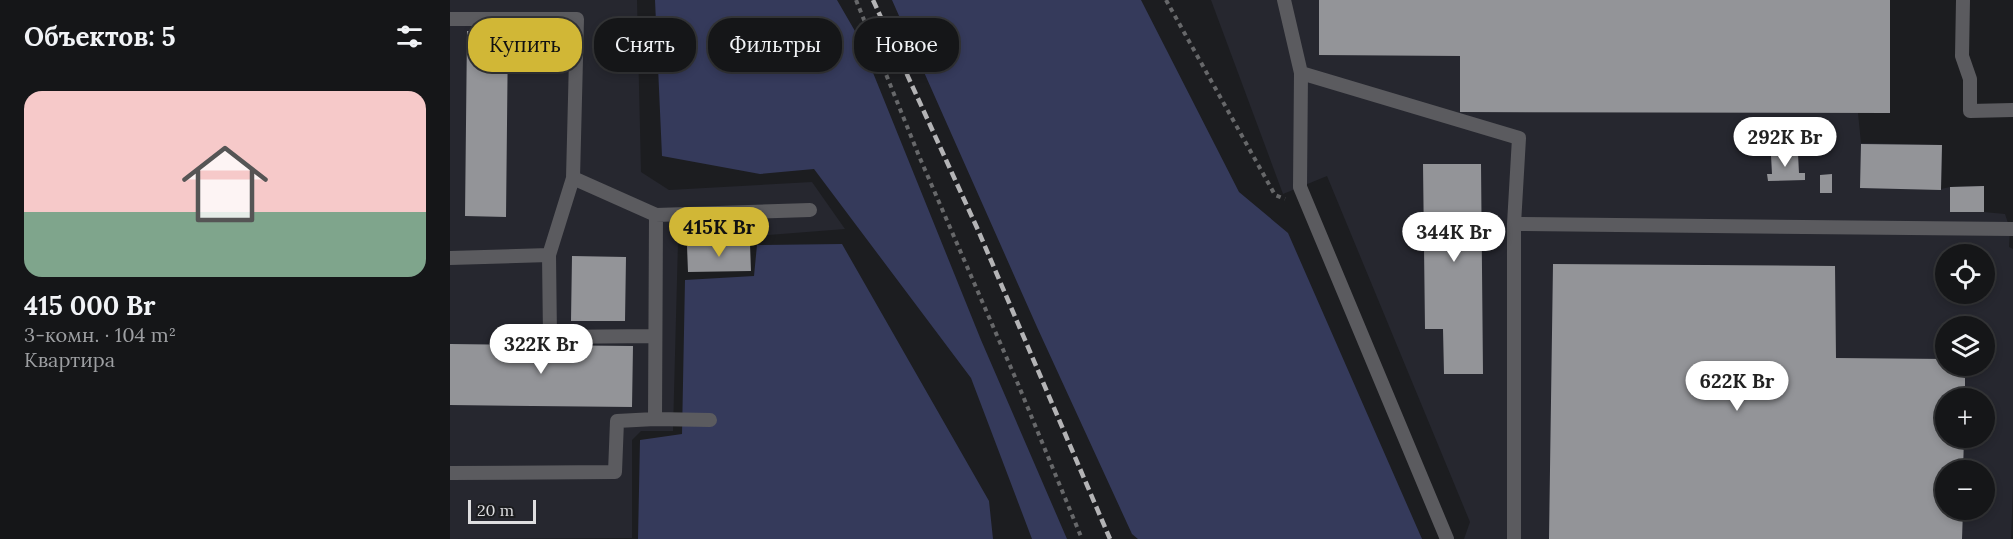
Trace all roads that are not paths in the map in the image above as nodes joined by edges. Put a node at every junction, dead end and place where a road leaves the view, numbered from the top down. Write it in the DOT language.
graph roads {
  1 [pos="1284,0"];
  2 [pos="1963,0"];
  3 [pos="450,19"];
  4 [pos="1300,73"];
  5 [pos="2013,110"];
  6 [pos="573,178"];
  7 [pos="810,210"];
  8 [pos="656,215"];
  9 [pos="1514,224"];
  10 [pos="2013,229"];
  11 [pos="549,255"];
  12 [pos="450,258"];
  13 [pos="654,336"];
  14 [pos="655,419"];
  15 [pos="710,420"];
  16 [pos="450,472"];
  17 [pos="1447,539"];
  18 [pos="1514,539"];
  1 -- 4 [label="lane"];
  2 -- 5 [label="lane"];
  3 -- 6 [label="lane"];
  4 -- 9 [label="lane"];
  4 -- 17 [label="lane"];
  6 -- 8 [label="lane"];
  6 -- 11 [label="lane"];
  7 -- 8 [label="lane"];
  8 -- 13 [label="lane"];
  9 -- 10 [label="lane"];
  9 -- 18 [label="lane"];
  11 -- 12 [label="lane"];
  11 -- 13 [label="lane"];
  13 -- 14 [label="lane"];
  14 -- 15 [label="lane"];
  14 -- 16 [label="lane"];
}
